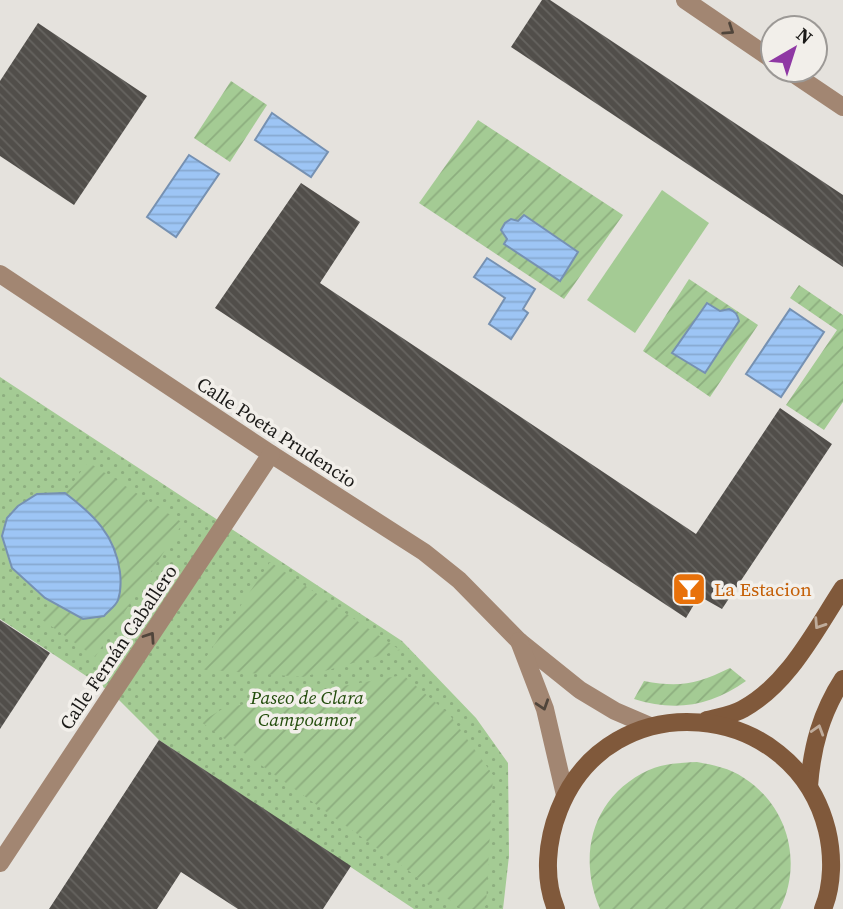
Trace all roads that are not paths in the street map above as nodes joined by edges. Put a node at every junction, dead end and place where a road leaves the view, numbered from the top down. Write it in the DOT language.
graph roads {
  1 [pos="685,0"];
  2 [pos="759,50"];
  3 [pos="809,84"];
  4 [pos="843,107"];
  5 [pos="0,274"];
  6 [pos="271,454"];
  7 [pos="843,588"];
  8 [pos="519,641"];
  9 [pos="843,679"];
  10 [pos="704,721"];
  11 [pos="650,726"];
  12 [pos="809,786"];
  13 [pos="565,795"];
  14 [pos="0,863"];
  15 [pos="556,909"];
  16 [pos="823,909"];
  1 -- 2 [label="street, one-way"];
  3 -- 4 [label="street"];
  5 -- 6 [label="street, Calle Poeta Prudencio"];
  6 -- 8 [label="street, Calle Poeta Prudencio"];
  14 -- 6 [label="street, Calle Fernán Caballero, one-way"];
  7 -- 10 [label="main road, one-way"];
  8 -- 11 [label="street, Calle Poeta Prudencio"];
  8 -- 13 [label="street, Calle Poeta Prudencio, one-way"];
  12 -- 9 [label="main road, one-way"];
  10 -- 11 [label="main road"];
  10 -- 12 [label="main road"];
  11 -- 13 [label="main road"];
  12 -- 16 [label="main road"];
  13 -- 15 [label="main road"];
}
